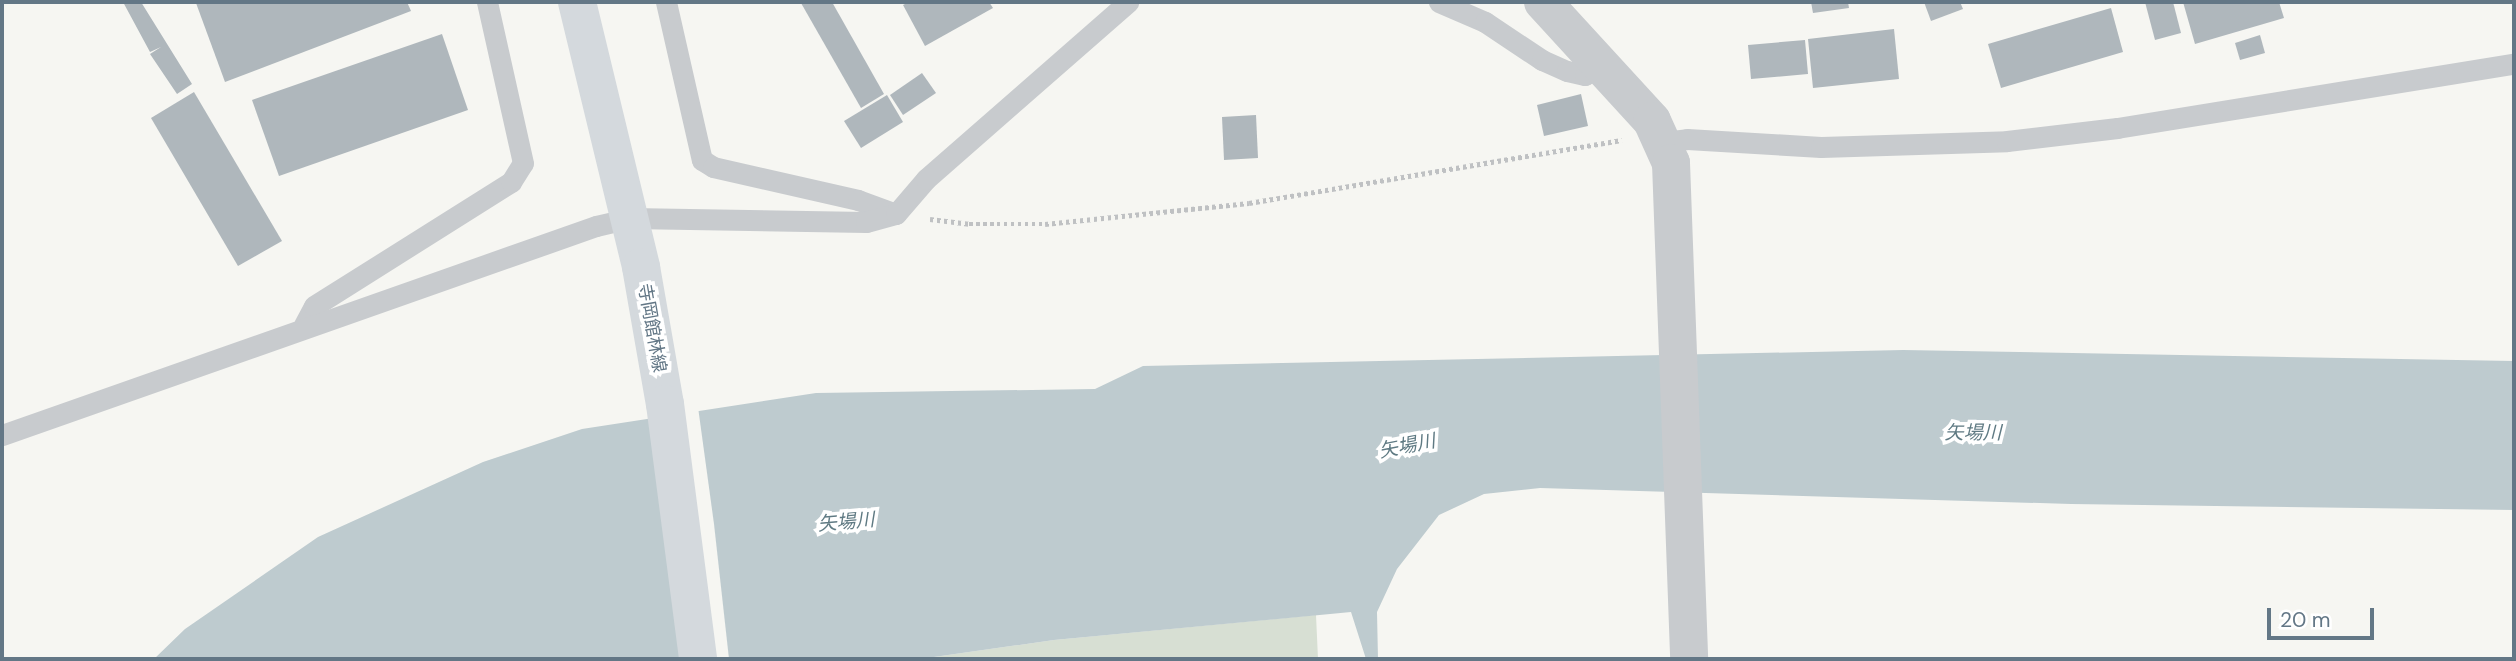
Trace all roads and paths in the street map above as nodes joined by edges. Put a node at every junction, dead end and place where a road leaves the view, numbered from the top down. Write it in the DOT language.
graph roads {
  1 [pos="486,2"];
  2 [pos="576,2"];
  3 [pos="666,2"];
  4 [pos="1128,2"];
  5 [pos="1439,2"];
  6 [pos="1543,2"];
  7 [pos="1604,64"];
  8 [pos="2514,64"];
  9 [pos="1668,153"];
  10 [pos="896,214"];
  11 [pos="630,218"];
  12 [pos="303,325"];
  13 [pos="2,435"];
  14 [pos="698,659"];
  15 [pos="1689,659"];
  1 -- 12 [label="lane"];
  2 -- 11 [label="main road, 寺岡館林線"];
  3 -- 10 [label="lane"];
  4 -- 10 [label="lane"];
  5 -- 7 [label="lane"];
  6 -- 7 [label="street"];
  7 -- 9 [label="street"];
  8 -- 9 [label="lane"];
  9 -- 10 [label="path"];
  9 -- 15 [label="street"];
  10 -- 11 [label="lane"];
  11 -- 12 [label="lane"];
  11 -- 14 [label="main road, 寺岡館林線"];
  12 -- 13 [label="lane"];
}
